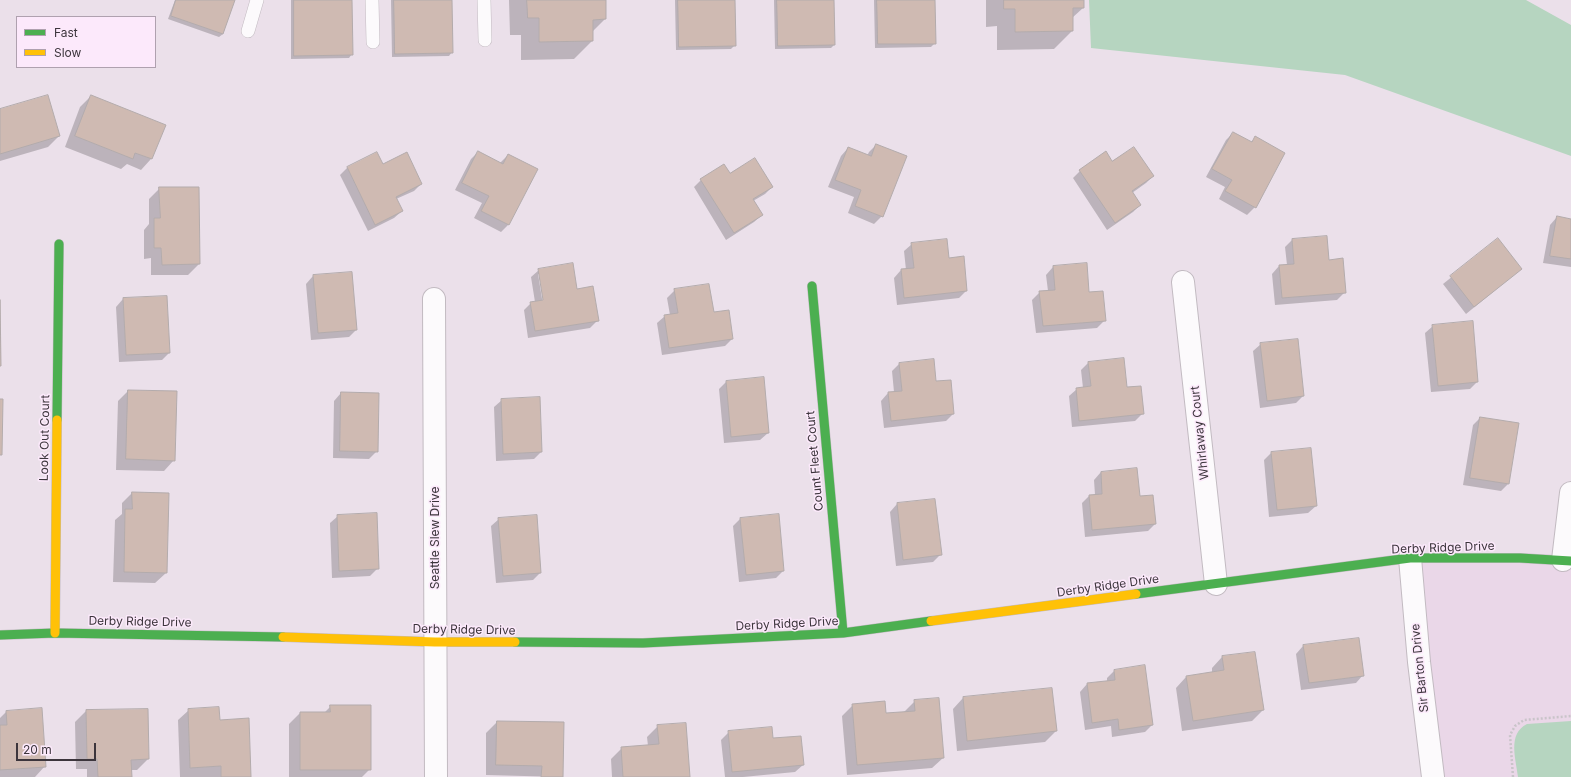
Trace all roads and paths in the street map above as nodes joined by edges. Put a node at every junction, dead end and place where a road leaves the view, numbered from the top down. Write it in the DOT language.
graph roads {
  1 [pos="257,0"];
  2 [pos="372,0"];
  3 [pos="484,0"];
  4 [pos="248,31"];
  5 [pos="484,40"];
  6 [pos="373,42"];
  7 [pos="59,244"];
  8 [pos="1183,282"];
  9 [pos="812,286"];
  10 [pos="434,299"];
  11 [pos="1571,493"];
  12 [pos="1410,558"];
  13 [pos="1567,560"];
  14 [pos="1216,584"];
  15 [pos="55,633"];
  16 [pos="843,633"];
  17 [pos="0,635"];
  18 [pos="435,642"];
  19 [pos="1571,716"];
  20 [pos="436,777"];
  21 [pos="1433,777"];
  22 [pos="1513,777"];
  1 -- 4 [label="lane"];
  2 -- 6 [label="lane"];
  3 -- 5 [label="lane"];
  7 -- 15 [label="street, Look Out Court"];
  8 -- 14 [label="street, Whirlaway Court"];
  9 -- 16 [label="street, Count Fleet Court"];
  10 -- 18 [label="street, Seattle Slew Drive"];
  11 -- 13 [label="street"];
  12 -- 13 [label="street, Derby Ridge Drive"];
  12 -- 14 [label="street, Derby Ridge Drive"];
  12 -- 21 [label="street, Sir Barton Drive"];
  14 -- 16 [label="street, Derby Ridge Drive"];
  15 -- 17 [label="street, Derby Ridge Drive"];
  15 -- 18 [label="street, Derby Ridge Drive"];
  16 -- 18 [label="street, Derby Ridge Drive"];
  18 -- 20 [label="street, Seattle Slew Drive"];
  19 -- 22 [label="path"];
}
